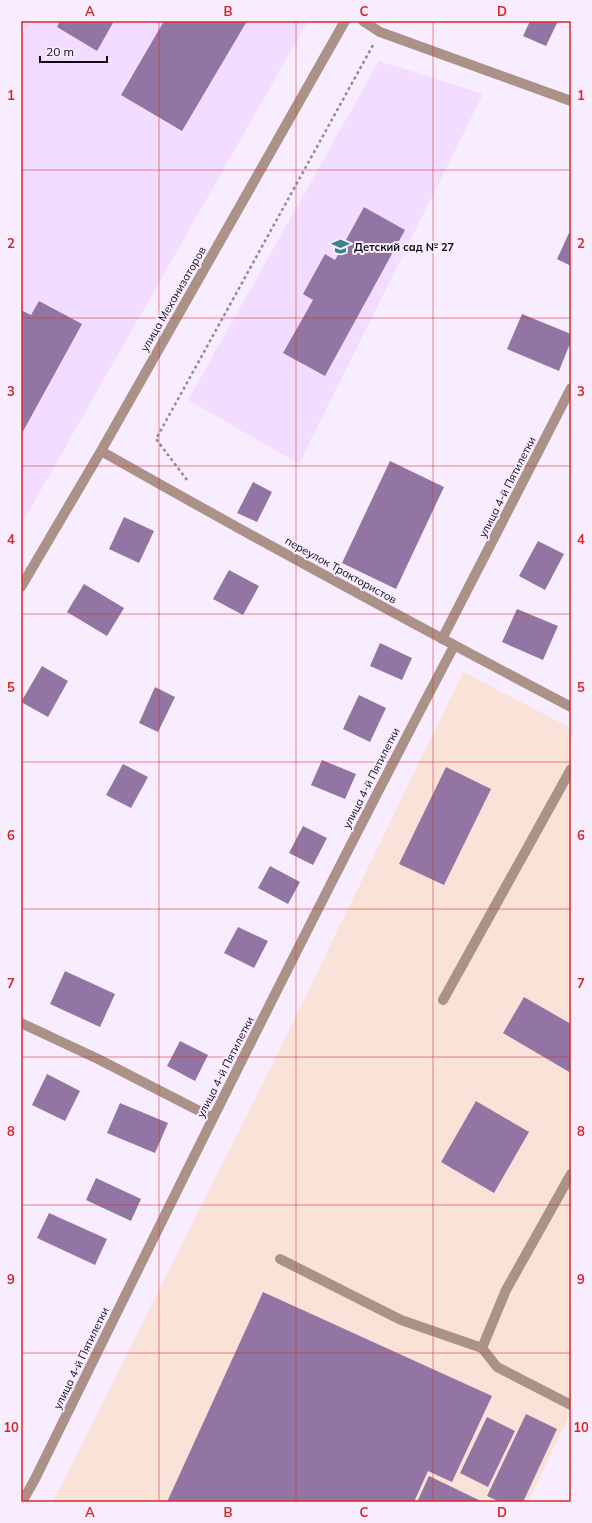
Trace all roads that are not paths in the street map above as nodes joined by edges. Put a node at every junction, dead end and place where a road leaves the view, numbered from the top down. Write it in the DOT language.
graph roads {
  1 [pos="345,21"];
  2 [pos="363,21"];
  3 [pos="571,101"];
  4 [pos="571,388"];
  5 [pos="101,451"];
  6 [pos="21,587"];
  7 [pos="442,640"];
  8 [pos="454,646"];
  9 [pos="571,707"];
  10 [pos="571,769"];
  11 [pos="443,1000"];
  12 [pos="21,1023"];
  13 [pos="213,1118"];
  14 [pos="571,1174"];
  15 [pos="280,1259"];
  16 [pos="482,1348"];
  17 [pos="571,1405"];
  18 [pos="22,1502"];
  1 -- 5 [label="street, улица Механизаторов"];
  2 -- 3 [label="street"];
  4 -- 7 [label="street, улица 4-й Пятилетки"];
  5 -- 6 [label="street, улица Механизаторов"];
  5 -- 7 [label="street, переулок Трактористов"];
  7 -- 8 [label="street, переулок Трактористов"];
  8 -- 9 [label="street, переулок Трактористов"];
  8 -- 13 [label="street, улица 4-й Пятилетки"];
  10 -- 11 [label="street"];
  12 -- 13 [label="street"];
  13 -- 18 [label="street, улица 4-й Пятилетки"];
  14 -- 16 [label="street"];
  15 -- 16 [label="street"];
  16 -- 17 [label="street"];
}
